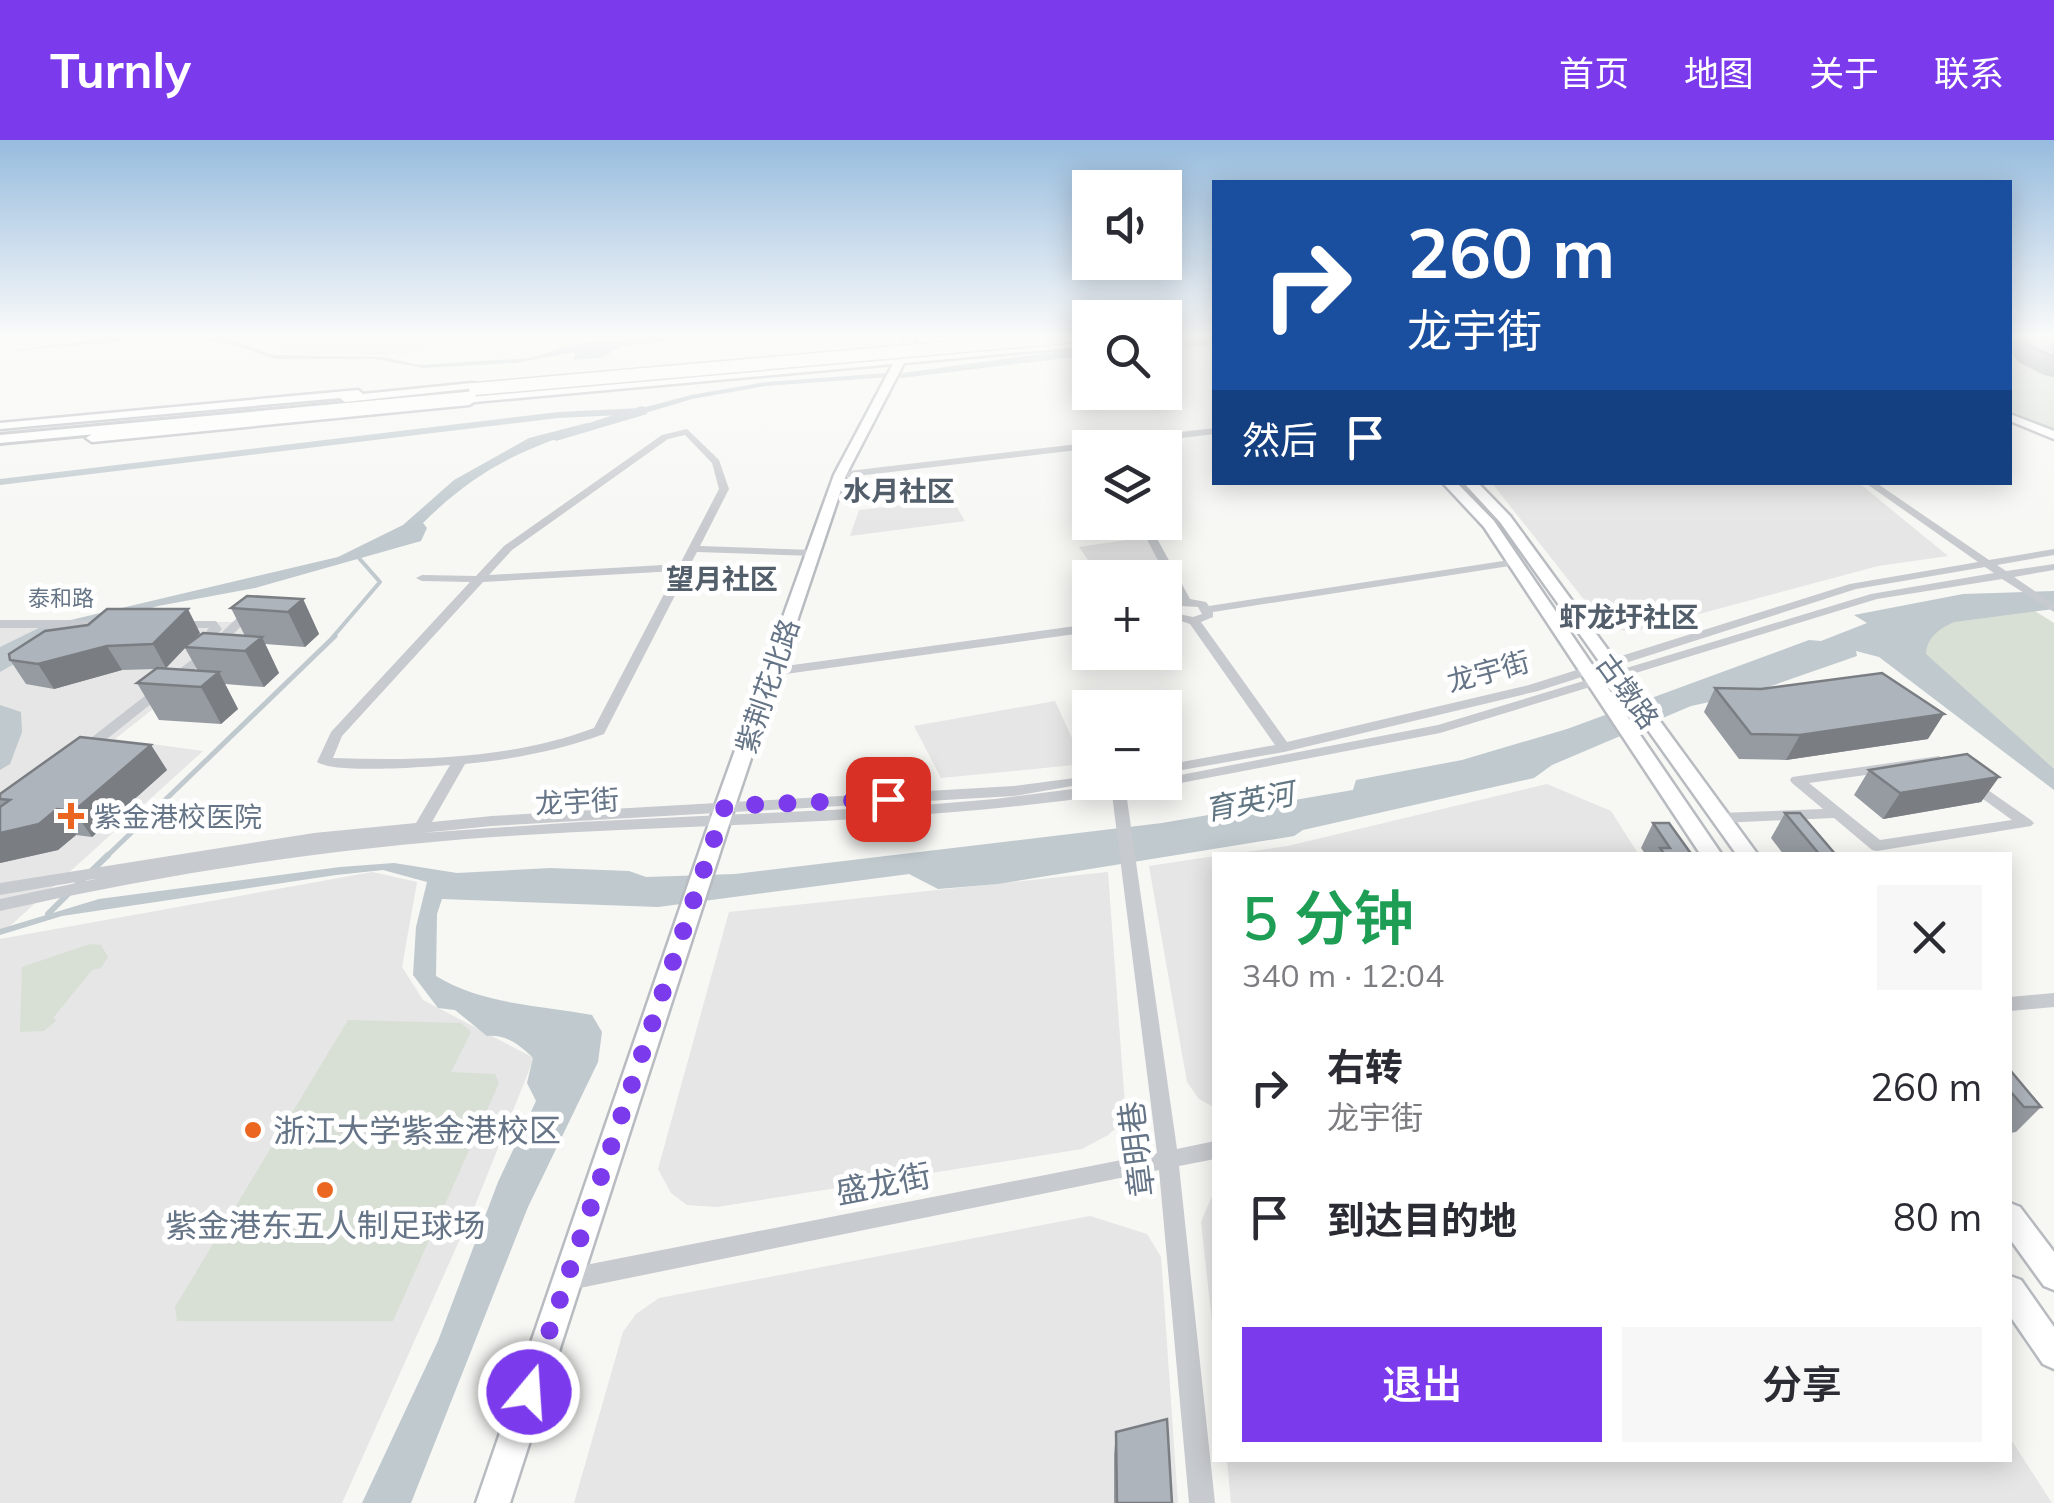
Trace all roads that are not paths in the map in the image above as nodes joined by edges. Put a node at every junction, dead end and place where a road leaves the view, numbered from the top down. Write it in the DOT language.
graph roads {
  1 [pos="318,399"];
  2 [pos="345,399"];
  3 [pos="349,399"];
  4 [pos="352,399"];
  5 [pos="421,399"];
  6 [pos="464,399"];
  7 [pos="484,399"];
  8 [pos="881,399"];
  9 [pos="359,406"];
  10 [pos="228,414"];
  11 [pos="2012,415"];
  12 [pos="20,424"];
  13 [pos="1212,431"];
  14 [pos="2054,432"];
  15 [pos="0,434"];
  16 [pos="92,438"];
  17 [pos="840,475"];
  18 [pos="1451,485"];
  19 [pos="1472,485"];
  20 [pos="1872,485"];
  21 [pos="1152,540"];
  22 [pos="695,548"];
  23 [pos="2054,552"];
  24 [pos="813,554"];
  25 [pos="1516,562"];
  26 [pos="1984,562"];
  27 [pos="2054,566"];
  28 [pos="686,567"];
  29 [pos="2002,574"];
  30 [pos="422,578"];
  31 [pos="477,579"];
  32 [pos="1185,601"];
  33 [pos="1182,602"];
  34 [pos="1209,608"];
  35 [pos="2054,609"];
  36 [pos="1182,618"];
  37 [pos="239,619"];
  38 [pos="0,621"];
  39 [pos="1194,621"];
  40 [pos="1072,630"];
  41 [pos="183,664"];
  42 [pos="1611,668"];
  43 [pos="771,672"];
  44 [pos="1592,676"];
  45 [pos="1284,748"];
  46 [pos="461,758"];
  47 [pos="1182,766"];
  48 [pos="1182,778"];
  49 [pos="1072,782"];
  50 [pos="1072,795"];
  51 [pos="1120,800"];
  52 [pos="722,814"];
  53 [pos="1837,814"];
  54 [pos="1720,818"];
  55 [pos="421,828"];
  56 [pos="1710,852"];
  57 [pos="1746,852"];
  58 [pos="131,871"];
  59 [pos="0,889"];
  60 [pos="0,905"];
  61 [pos="2054,1000"];
  62 [pos="2012,1004"];
  63 [pos="1212,1151"];
  64 [pos="1168,1159"];
  65 [pos="2012,1219"];
  66 [pos="2054,1276"];
  67 [pos="565,1280"];
  68 [pos="2012,1293"];
  69 [pos="2054,1353"];
  70 [pos="493,1503"];
  71 [pos="1202,1503"];
  1 -- 12 [label="main road"];
  2 -- 3 [label="main road"];
  2 -- 4 [label="highway"];
  2 -- 10 [label="highway"];
  5 -- 9 [label="highway"];
  6 -- 9 [label="main road"];
  7 -- 16 [label="main road"];
  8 -- 17 [label="main road, 紫荆花北路"];
  9 -- 10 [label="highway"];
  10 -- 15 [label="highway"];
  10 -- 15 [label="highway"];
  10 -- 16 [label="highway"];
  11 -- 14 [label="main road"];
  12 -- 15 [label="highway"];
  13 -- 17 [label="street"];
  15 -- 16 [label="highway"];
  17 -- 24 [label="main road, 紫荆花北路"];
  18 -- 25 [label="main road, 古墩路"];
  19 -- 42 [label="main road, 古墩路"];
  20 -- 26 [label="street"];
  21 -- 32 [label="street"];
  22 -- 24 [label="street"];
  22 -- 28 [label="street"];
  22 -- 31 [label="street"];
  23 -- 26 [label="street, 龙宇街"];
  24 -- 43 [label="main road, 紫荆花北路"];
  25 -- 34 [label="street"];
  25 -- 44 [label="main road, 古墩路"];
  26 -- 29 [label="street"];
  26 -- 42 [label="street, 龙宇街"];
  27 -- 29 [label="street, 龙宇街"];
  28 -- 31 [label="street"];
  28 -- 46 [label="street"];
  29 -- 35 [label="street"];
  29 -- 42 [label="street, 龙宇街"];
  30 -- 31 [label="street"];
  31 -- 46 [label="street"];
  32 -- 33 [label="street"];
  32 -- 34 [label="street"];
  34 -- 39 [label="street"];
  36 -- 39 [label="street"];
  37 -- 41 [label="street"];
  37 -- 41 [label="street"];
  37 -- 41 [label="street"];
  38 -- 38 [label="street, 泰和路"];
  39 -- 45 [label="street"];
  40 -- 43 [label="street"];
  42 -- 44 [label="street, 龙宇街"];
  42 -- 54 [label="main road, 古墩路"];
  43 -- 52 [label="main road, 紫荆花北路"];
  44 -- 45 [label="street, 龙宇街"];
  44 -- 48 [label="street, 龙宇街"];
  44 -- 56 [label="main road, 古墩路"];
  45 -- 47 [label="street, 龙宇街"];
  46 -- 55 [label="street"];
  49 -- 52 [label="street, 龙宇街"];
  50 -- 52 [label="street, 龙宇街"];
  51 -- 64 [label="street, 章明巷"];
  52 -- 55 [label="street, 龙宇街"];
  52 -- 58 [label="street, 龙宇街"];
  52 -- 67 [label="main road, 紫荆花北路"];
  53 -- 53 [label="street"];
  53 -- 54 [label="street"];
  54 -- 57 [label="main road, 古墩路"];
  55 -- 58 [label="street, 龙宇街"];
  58 -- 59 [label="street, 龙宇街"];
  58 -- 60 [label="street, 龙宇街"];
  61 -- 62 [label="street"];
  63 -- 64 [label="street, 盛龙街"];
  64 -- 67 [label="street, 盛龙街"];
  64 -- 71 [label="street, 章明巷"];
  65 -- 66 [label="main road"];
  67 -- 70 [label="main road, 紫荆花北路"];
  68 -- 69 [label="main road"];
}
